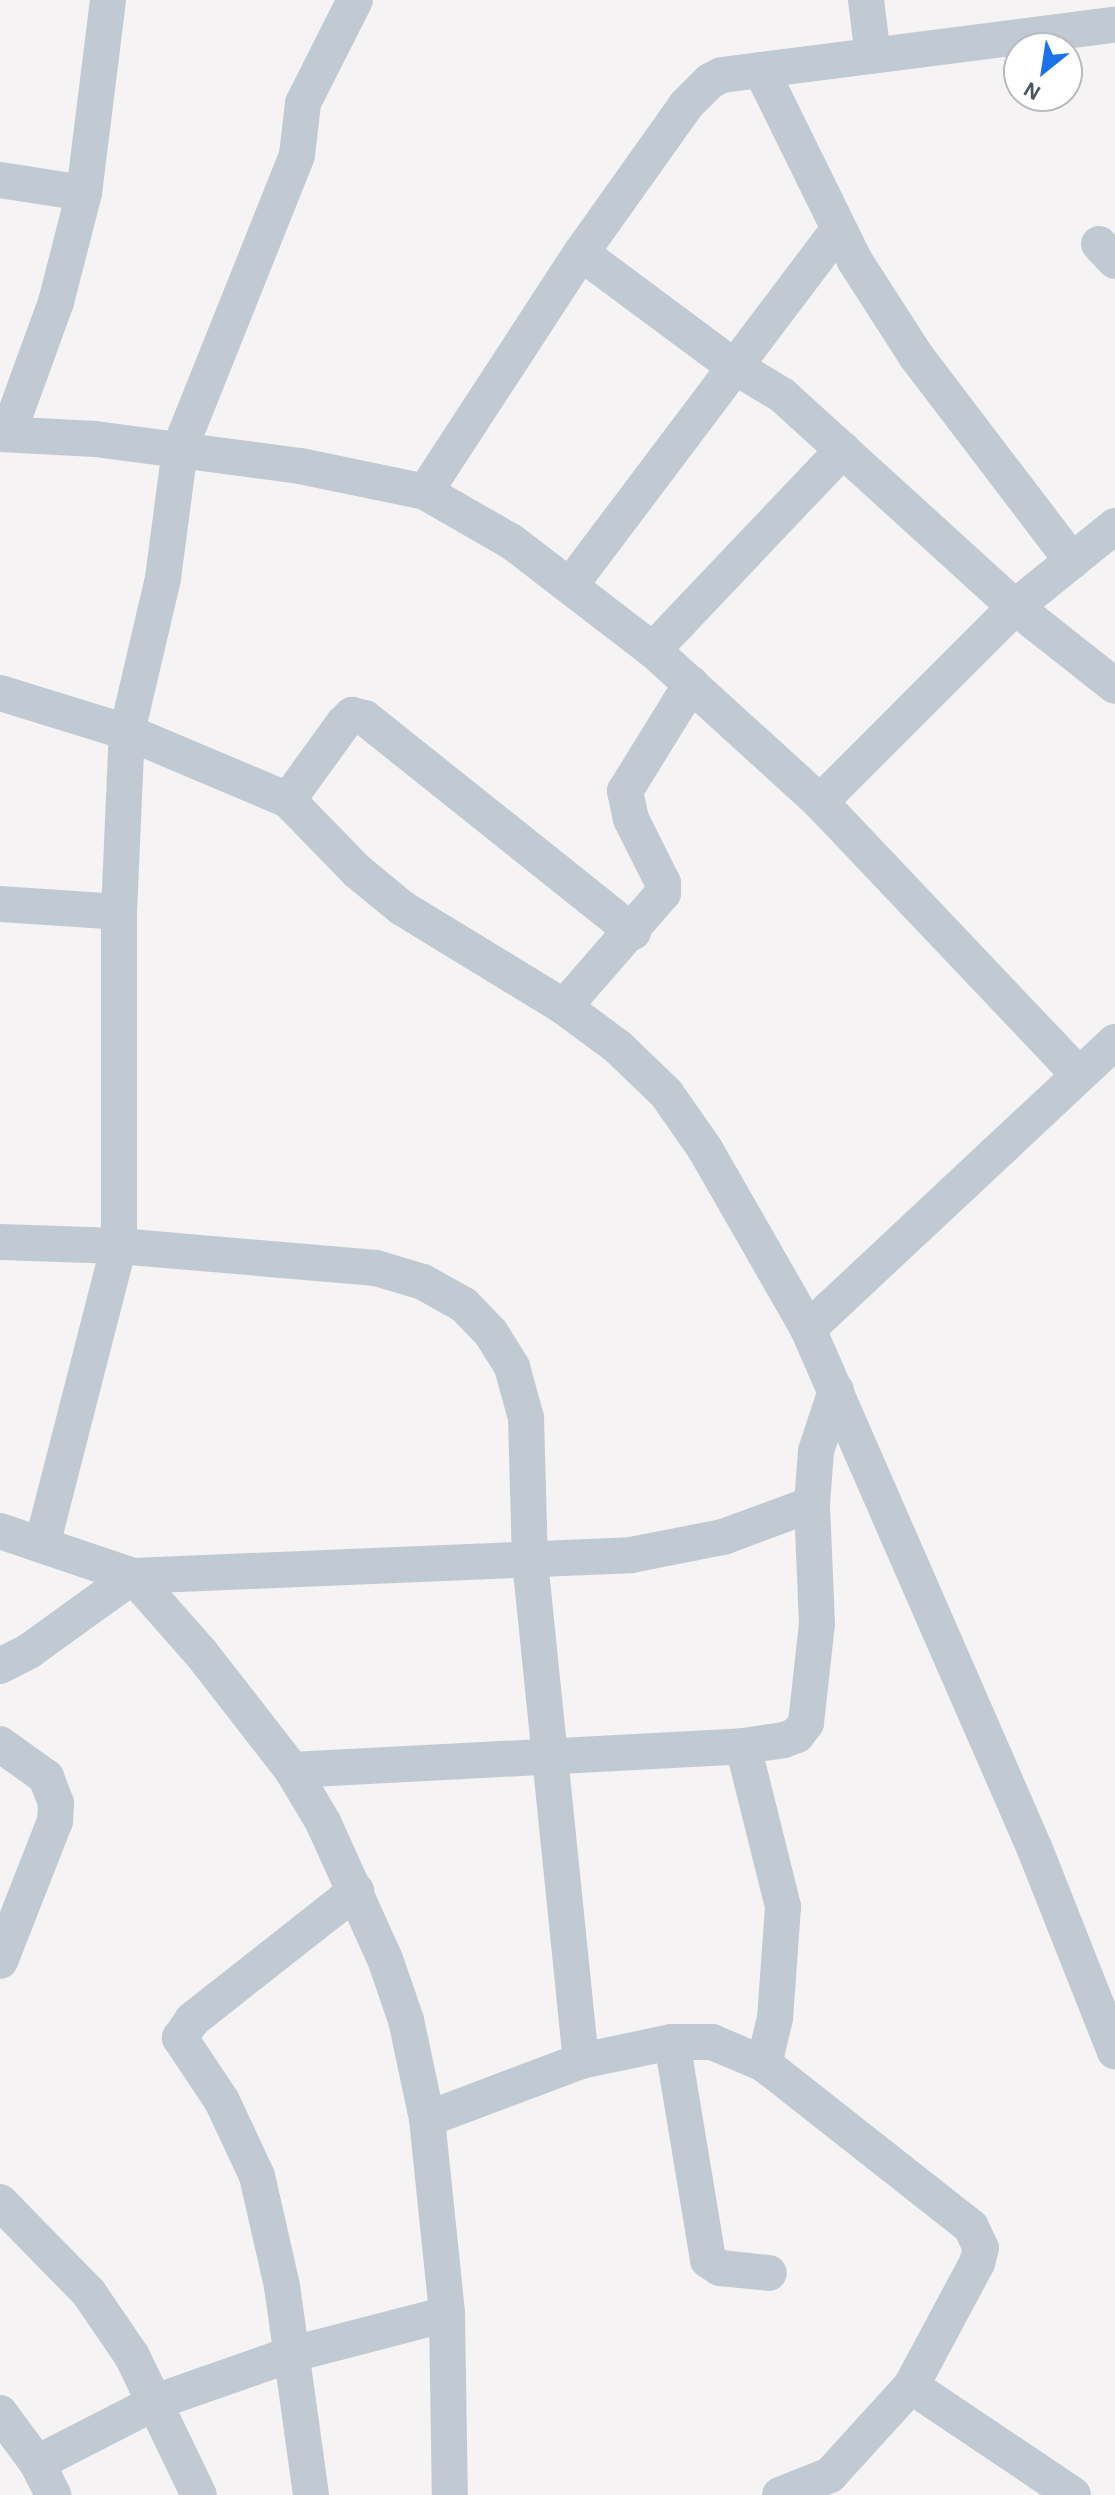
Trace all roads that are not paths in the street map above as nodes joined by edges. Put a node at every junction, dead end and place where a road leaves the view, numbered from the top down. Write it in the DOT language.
graph roads {
  1 [pos="108,0"];
  2 [pos="355,0"];
  3 [pos="866,0"];
  4 [pos="1115,25"];
  5 [pos="873,56"];
  6 [pos="761,70"];
  7 [pos="0,180"];
  8 [pos="84,193"];
  9 [pos="837,231"];
  10 [pos="581,253"];
  11 [pos="732,365"];
  12 [pos="4,434"];
  13 [pos="180,448"];
  14 [pos="843,450"];
  15 [pos="425,492"];
  16 [pos="1115,526"];
  17 [pos="1072,561"];
  18 [pos="572,583"];
  19 [pos="1015,607"];
  20 [pos="653,650"];
  21 [pos="691,684"];
  22 [pos="1115,686"];
  23 [pos="0,693"];
  24 [pos="127,732"];
  25 [pos="288,800"];
  26 [pos="820,802"];
  27 [pos="0,904"];
  28 [pos="119,912"];
  29 [pos="633,932"];
  30 [pos="564,1007"];
  31 [pos="1115,1042"];
  32 [pos="1079,1075"];
  33 [pos="0,1242"];
  34 [pos="119,1246"];
  35 [pos="808,1329"];
  36 [pos="836,1390"];
  37 [pos="812,1504"];
  38 [pos="0,1531"];
  39 [pos="42,1545"];
  40 [pos="530,1561"];
  41 [pos="133,1576"];
  42 [pos="0,1666"];
  43 [pos="0,1744"];
  44 [pos="743,1746"];
  45 [pos="551,1755"];
  46 [pos="292,1770"];
  47 [pos="356,1891"];
  48 [pos="0,1961"];
  49 [pos="672,2042"];
  50 [pos="1115,2052"];
  51 [pos="581,2061"];
  52 [pos="764,2064"];
  53 [pos="427,2119"];
  54 [pos="0,2202"];
  55 [pos="769,2273"];
  56 [pos="447,2314"];
  57 [pos="289,2355"];
  58 [pos="911,2386"];
  59 [pos="158,2401"];
  60 [pos="0,2413"];
  61 [pos="37,2463"];
  62 [pos="53,2495"];
  63 [pos="199,2495"];
  64 [pos="311,2495"];
  65 [pos="450,2495"];
  66 [pos="780,2495"];
  67 [pos="1073,2495"];
  1 -- 8 [label="street"];
  2 -- 13 [label="street"];
  3 -- 5 [label="street"];
  4 -- 5 [label="street"];
  5 -- 6 [label="street"];
  6 -- 9 [label="street"];
  6 -- 10 [label="street"];
  7 -- 8 [label="street"];
  8 -- 12 [label="street"];
  9 -- 11 [label="street"];
  9 -- 17 [label="street"];
  10 -- 11 [label="street"];
  10 -- 15 [label="street"];
  11 -- 14 [label="street"];
  11 -- 18 [label="street"];
  12 -- 13 [label="street"];
  13 -- 15 [label="street"];
  13 -- 24 [label="street"];
  14 -- 19 [label="street"];
  14 -- 20 [label="street"];
  15 -- 18 [label="street"];
  16 -- 17 [label="street"];
  17 -- 19 [label="street"];
  18 -- 20 [label="street"];
  19 -- 22 [label="street"];
  19 -- 26 [label="street"];
  20 -- 21 [label="street"];
  21 -- 26 [label="street"];
  21 -- 29 [label="street"];
  23 -- 24 [label="street"];
  24 -- 25 [label="street"];
  24 -- 28 [label="street"];
  25 -- 29 [label="street"];
  25 -- 30 [label="street"];
  26 -- 32 [label="street"];
  27 -- 28 [label="street"];
  28 -- 34 [label="street"];
  29 -- 30 [label="street"];
  30 -- 35 [label="street"];
  31 -- 32 [label="street"];
  32 -- 35 [label="street"];
  33 -- 34 [label="street"];
  34 -- 39 [label="street"];
  34 -- 40 [label="street"];
  35 -- 36 [label="street"];
  36 -- 37 [label="street"];
  36 -- 50 [label="street"];
  37 -- 40 [label="street"];
  37 -- 44 [label="street"];
  38 -- 39 [label="street"];
  39 -- 41 [label="street"];
  40 -- 41 [label="street"];
  40 -- 45 [label="street"];
  41 -- 42 [label="street"];
  41 -- 46 [label="street"];
  43 -- 48 [label="street"];
  44 -- 45 [label="street"];
  44 -- 52 [label="street"];
  45 -- 46 [label="street"];
  45 -- 51 [label="street"];
  46 -- 47 [label="street"];
  47 -- 53 [label="street"];
  47 -- 57 [label="street"];
  49 -- 51 [label="street"];
  49 -- 52 [label="street"];
  49 -- 55 [label="street"];
  51 -- 53 [label="street"];
  52 -- 58 [label="street"];
  53 -- 56 [label="street"];
  54 -- 59 [label="street"];
  56 -- 57 [label="street"];
  56 -- 65 [label="street"];
  57 -- 59 [label="street"];
  57 -- 64 [label="street"];
  58 -- 66 [label="street"];
  58 -- 67 [label="street"];
  59 -- 61 [label="street"];
  59 -- 63 [label="street"];
  60 -- 61 [label="street"];
  61 -- 62 [label="street"];
}
